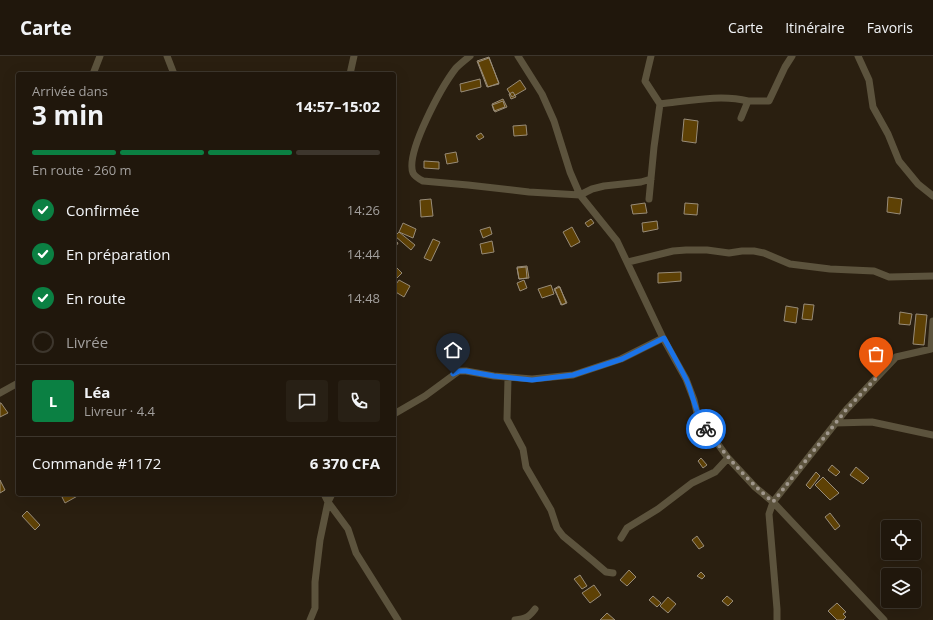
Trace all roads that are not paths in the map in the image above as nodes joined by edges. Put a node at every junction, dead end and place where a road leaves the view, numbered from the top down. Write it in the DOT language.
graph roads {
  1 [pos="100,56"];
  2 [pos="167,56"];
  3 [pos="354,56"];
  4 [pos="470,56"];
  5 [pos="518,56"];
  6 [pos="651,56"];
  7 [pos="792,56"];
  8 [pos="858,56"];
  9 [pos="94,72"];
  10 [pos="173,72"];
  11 [pos="350,72"];
  12 [pos="748,101"];
  13 [pos="660,104"];
  14 [pos="741,118"];
  15 [pos="651,179"];
  16 [pos="580,196"];
  17 [pos="933,196"];
  18 [pos="649,199"];
  19 [pos="628,262"];
  20 [pos="933,276"];
  21 [pos="933,321"];
  22 [pos="664,338"];
  23 [pos="932,350"];
  24 [pos="508,378"];
  25 [pos="16,384"];
  26 [pos="0,393"];
  27 [pos="396,413"];
  28 [pos="835,423"];
  29 [pos="933,435"];
  30 [pos="728,458"];
  31 [pos="325,496"];
  32 [pos="331,496"];
  33 [pos="328,502"];
  34 [pos="773,502"];
  35 [pos="620,538"];
  36 [pos="613,573"];
  37 [pos="535,609"];
  38 [pos="310,620"];
  39 [pos="398,620"];
  40 [pos="515,620"];
  41 [pos="777,620"];
  42 [pos="884,620"];
  1 -- 9 [label="street"];
  2 -- 10 [label="street"];
  3 -- 11 [label="street"];
  4 -- 16 [label="street"];
  5 -- 16 [label="street"];
  6 -- 13 [label="street"];
  7 -- 12 [label="street"];
  8 -- 17 [label="street"];
  12 -- 13 [label="street"];
  12 -- 14 [label="street"];
  13 -- 15 [label="street"];
  15 -- 16 [label="street"];
  15 -- 18 [label="street"];
  16 -- 19 [label="street"];
  19 -- 20 [label="street"];
  19 -- 22 [label="street"];
  21 -- 23 [label="street"];
  22 -- 24 [label="street"];
  22 -- 30 [label="street"];
  23 -- 28 [label="street"];
  24 -- 27 [label="street"];
  24 -- 36 [label="street"];
  25 -- 26 [label="street"];
  28 -- 29 [label="street"];
  28 -- 34 [label="street"];
  30 -- 34 [label="street"];
  30 -- 35 [label="street"];
  31 -- 33 [label="street"];
  32 -- 33 [label="street"];
  33 -- 38 [label="street"];
  33 -- 39 [label="street"];
  34 -- 41 [label="street"];
  34 -- 42 [label="street"];
  37 -- 40 [label="street"];
}
